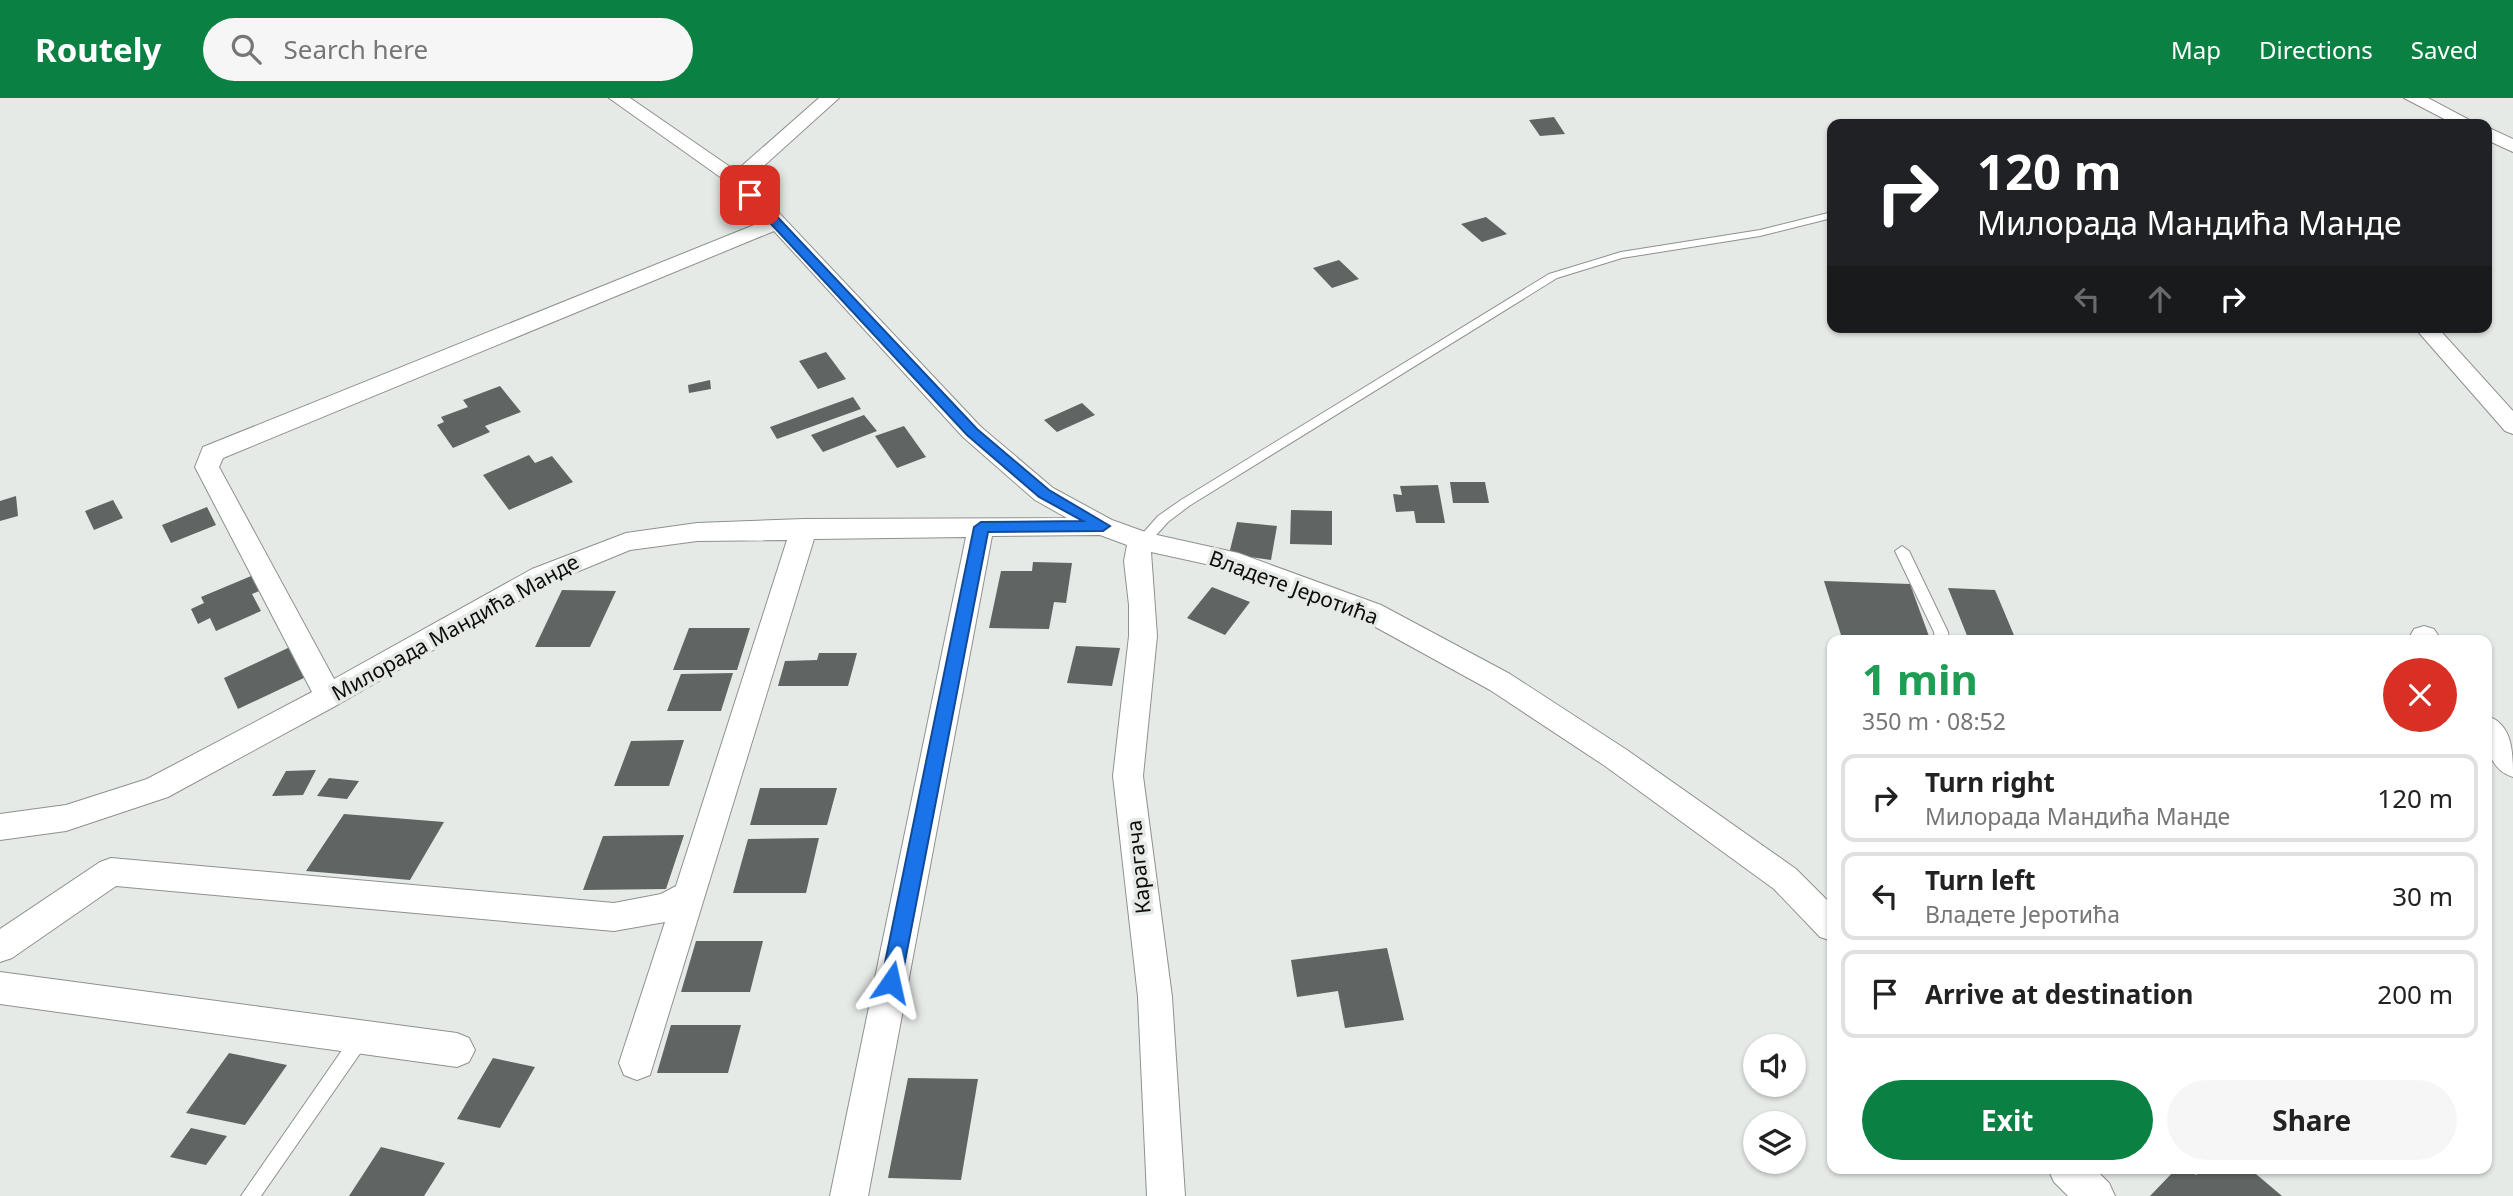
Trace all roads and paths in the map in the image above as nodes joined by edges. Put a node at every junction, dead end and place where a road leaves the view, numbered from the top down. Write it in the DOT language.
graph roads {
  1 [pos="618,98"];
  2 [pos="830,98"];
  3 [pos="2413,98"];
  4 [pos="2457,119"];
  5 [pos="2492,136"];
  6 [pos="2513,146"];
  7 [pos="737,180"];
  8 [pos="1827,216"];
  9 [pos="776,223"];
  10 [pos="2430,333"];
  11 [pos="2513,426"];
  12 [pos="1103,526"];
  13 [pos="981,527"];
  14 [pos="804,528"];
  15 [pos="1143,541"];
  16 [pos="1902,551"];
  17 [pos="1941,635"];
  18 [pos="329,696"];
  19 [pos="2492,734"];
  20 [pos="2513,765"];
  21 [pos="0,827"];
  22 [pos="689,895"];
  23 [pos="1827,922"];
  24 [pos="0,947"];
  25 [pos="0,988"];
  26 [pos="362,1036"];
  27 [pos="457,1050"];
  28 [pos="637,1063"];
  29 [pos="2072,1174"];
  30 [pos="250,1196"];
  31 [pos="849,1196"];
  32 [pos="1166,1196"];
  33 [pos="2096,1196"];
  1 -- 7 [label="street, Владете Јеротића"];
  2 -- 7 [label="street"];
  3 -- 4 [label="street"];
  5 -- 6 [label="street"];
  7 -- 9 [label="street, Владете Јеротића"];
  8 -- 15 [label="lane"];
  9 -- 12 [label="street, Владете Јеротића"];
  9 -- 18 [label="street"];
  10 -- 11 [label="street"];
  12 -- 13 [label="street, Милорада Мандића Манде"];
  12 -- 15 [label="street, Владете Јеротића"];
  13 -- 14 [label="street, Милорада Мандића Манде"];
  13 -- 31 [label="street"];
  14 -- 18 [label="street, Милорада Мандића Манде"];
  14 -- 22 [label="street"];
  15 -- 23 [label="street, Владете Јеротића"];
  15 -- 32 [label="street, Карагача"];
  16 -- 17 [label="lane"];
  18 -- 21 [label="street, Милорада Мандића Манде"];
  19 -- 20 [label="street"];
  22 -- 24 [label="street"];
  22 -- 28 [label="street"];
  25 -- 26 [label="street"];
  26 -- 27 [label="street"];
  26 -- 30 [label="lane"];
  29 -- 33 [label="street"];
}
